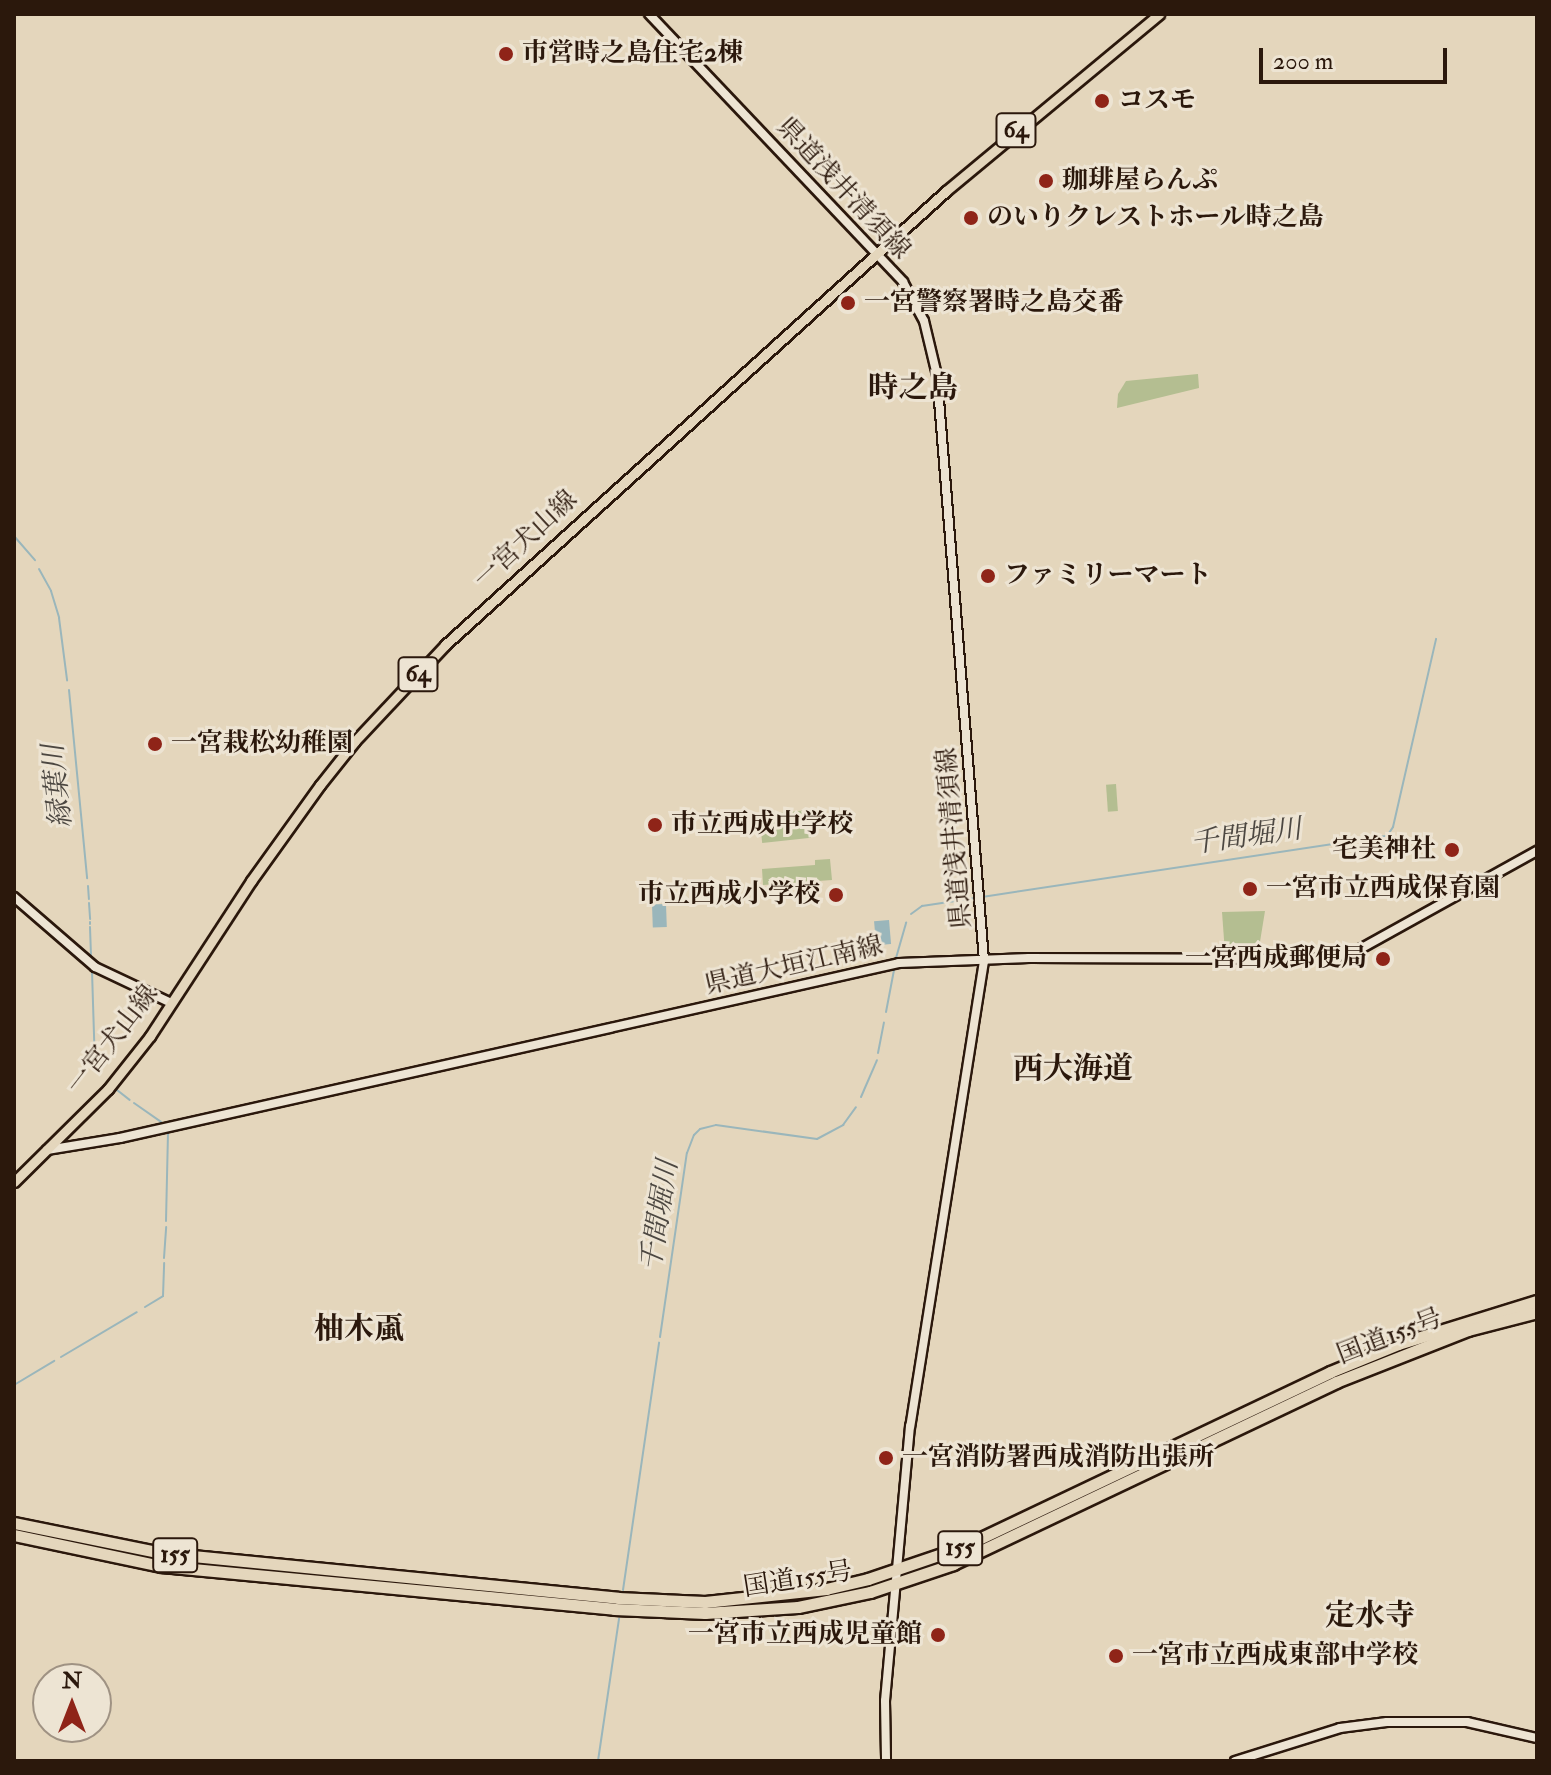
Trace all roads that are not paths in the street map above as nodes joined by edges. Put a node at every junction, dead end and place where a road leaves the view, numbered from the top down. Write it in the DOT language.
graph roads {
  1 [pos="649,14"];
  2 [pos="1159,14"];
  3 [pos="879,253"];
  4 [pos="1537,851"];
  5 [pos="14,897"];
  6 [pos="984,961"];
  7 [pos="171,1003"];
  8 [pos="47,1150"];
  9 [pos="14,1182"];
  10 [pos="1537,1301"];
  11 [pos="1537,1312"];
  12 [pos="14,1523"];
  13 [pos="14,1535"];
  14 [pos="895,1577"];
  15 [pos="1537,1738"];
  16 [pos="886,1761"];
  17 [pos="1235,1761"];
  1 -- 3 [label="main road, 県道浅井清須線"];
  2 -- 3 [label="main road, 一宮犬山線 / 64"];
  3 -- 6 [label="main road, 県道浅井清須線"];
  3 -- 7 [label="main road, 一宮犬山線 / 64"];
  4 -- 6 [label="main road, 県道大垣江南線"];
  5 -- 7 [label="main road"];
  6 -- 8 [label="main road, 県道大垣江南線"];
  6 -- 14 [label="main road, 県道浅井清須線"];
  7 -- 8 [label="main road, 一宮犬山線 / 64"];
  8 -- 9 [label="main road, 一宮犬山線 / 64"];
  10 -- 14 [label="highway, 国道155号 / 155"];
  11 -- 14 [label="highway, 国道155号 / 155"];
  12 -- 14 [label="highway, 国道155号 / 155"];
  13 -- 14 [label="highway, 国道155号 / 155"];
  14 -- 16 [label="main road, 県道浅井清須線"];
  15 -- 17 [label="main road"];
}
